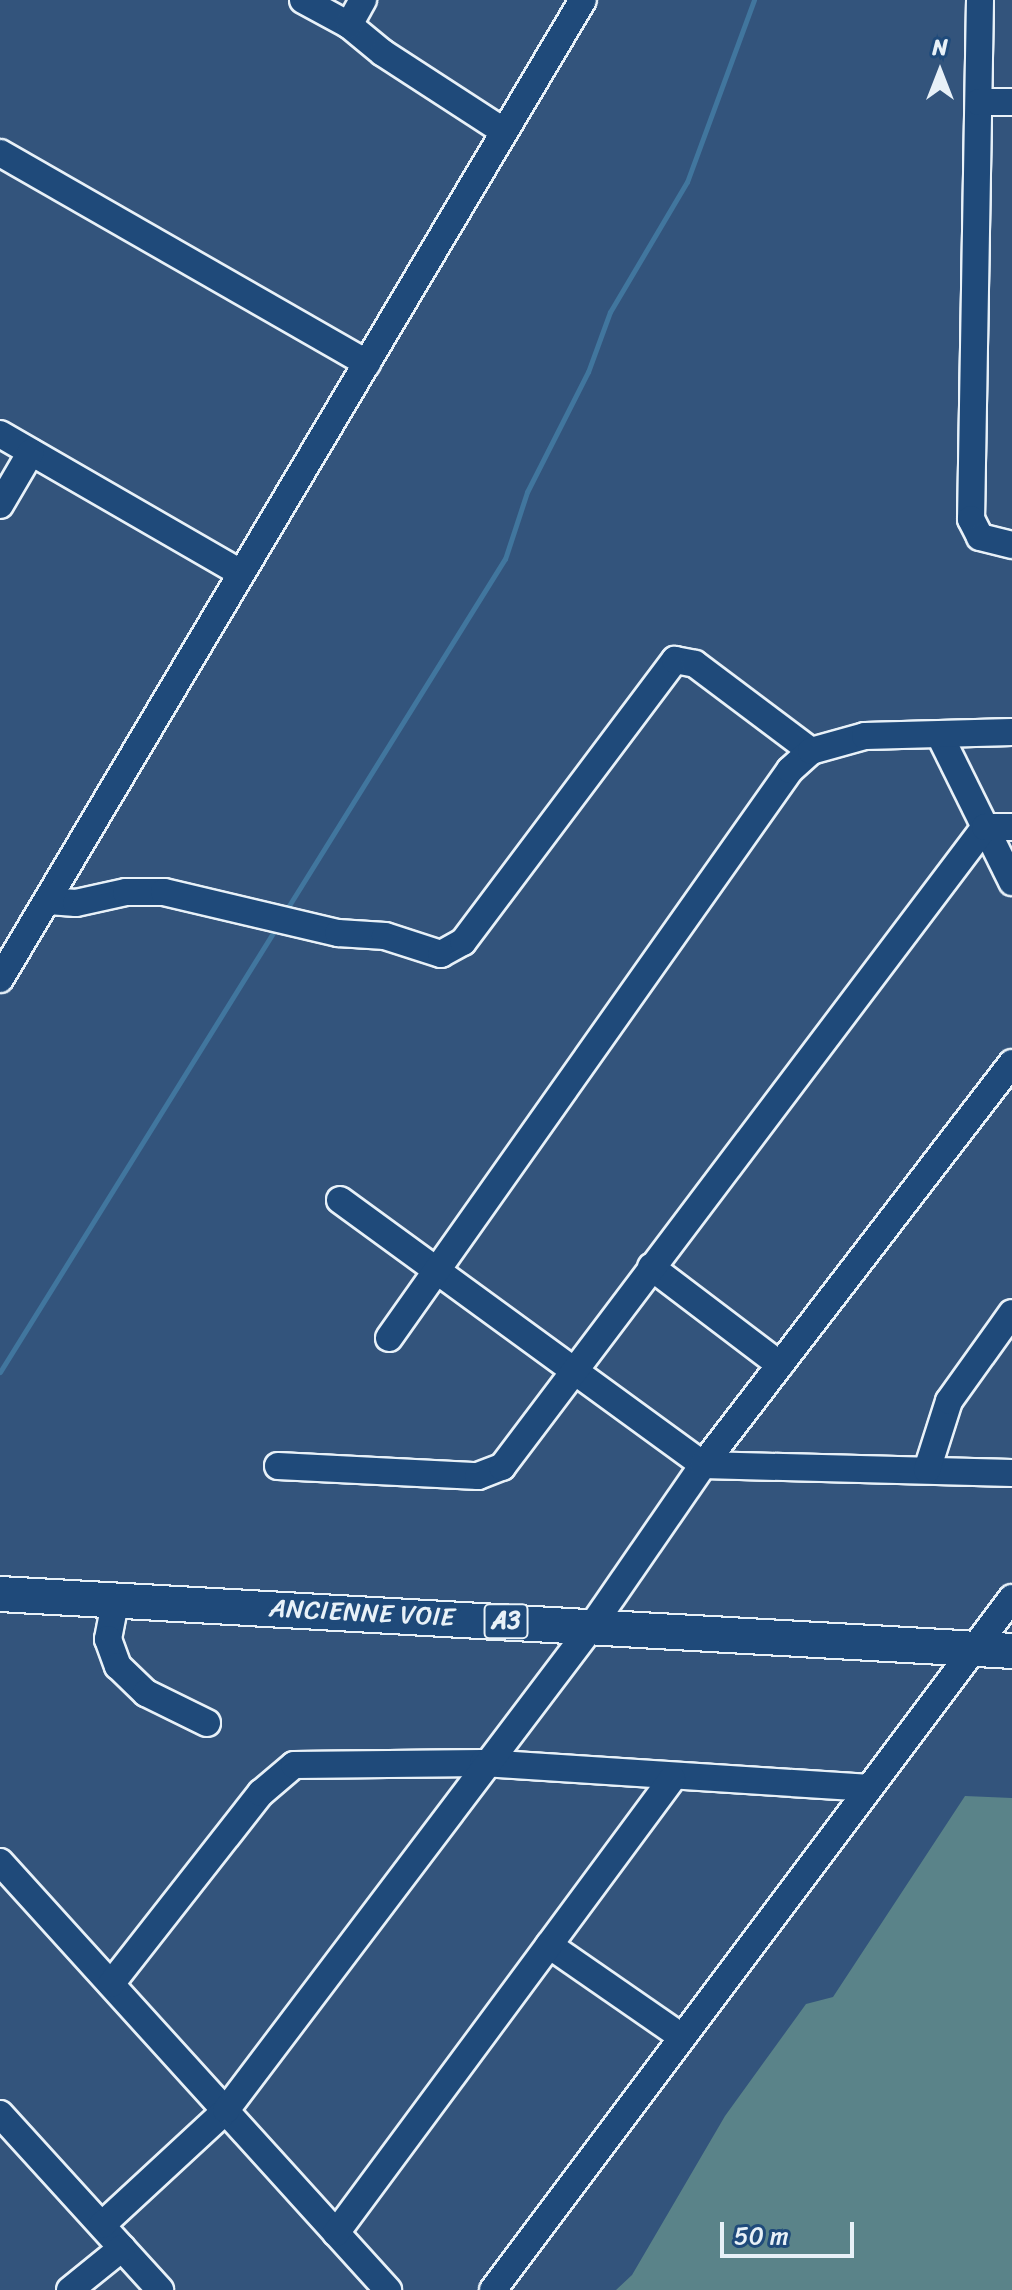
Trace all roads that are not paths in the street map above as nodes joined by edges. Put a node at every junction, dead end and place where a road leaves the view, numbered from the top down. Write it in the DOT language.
graph roads {
  1 [pos="303,0"];
  2 [pos="363,0"];
  3 [pos="583,0"];
  4 [pos="980,0"];
  5 [pos="349,25"];
  6 [pos="979,102"];
  7 [pos="1012,102"];
  8 [pos="503,131"];
  9 [pos="0,153"];
  10 [pos="367,363"];
  11 [pos="0,434"];
  12 [pos="31,452"];
  13 [pos="0,505"];
  14 [pos="1012,545"];
  15 [pos="241,573"];
  16 [pos="1012,732"];
  17 [pos="940,736"];
  18 [pos="811,751"];
  19 [pos="985,827"];
  20 [pos="1012,827"];
  21 [pos="1012,882"];
  22 [pos="48,901"];
  23 [pos="0,979"];
  24 [pos="1012,1063"];
  25 [pos="340,1200"];
  26 [pos="651,1267"];
  27 [pos="435,1269"];
  28 [pos="1012,1313"];
  29 [pos="389,1338"];
  30 [pos="780,1365"];
  31 [pos="571,1373"];
  32 [pos="703,1465"];
  33 [pos="278,1466"];
  34 [pos="927,1470"];
  35 [pos="1012,1473"];
  36 [pos="0,1594"];
  37 [pos="1012,1598"];
  38 [pos="115,1603"];
  39 [pos="592,1626"];
  40 [pos="976,1649"];
  41 [pos="1012,1651"];
  42 [pos="207,1723"];
  43 [pos="483,1763"];
  44 [pos="672,1779"];
  45 [pos="866,1788"];
  46 [pos="0,1862"];
  47 [pos="549,1945"];
  48 [pos="111,1984"];
  49 [pos="682,2037"];
  50 [pos="226,2110"];
  51 [pos="0,2114"];
  52 [pos="102,2225"];
  53 [pos="336,2233"];
  54 [pos="122,2248"];
  55 [pos="70,2290"];
  56 [pos="160,2290"];
  57 [pos="388,2290"];
  58 [pos="493,2290"];
  1 -- 5 [label="street"];
  2 -- 5 [label="street"];
  3 -- 8 [label="street"];
  4 -- 6 [label="street"];
  5 -- 8 [label="street"];
  6 -- 7 [label="street"];
  6 -- 14 [label="street"];
  8 -- 10 [label="street"];
  9 -- 10 [label="street"];
  10 -- 15 [label="street"];
  11 -- 12 [label="street"];
  12 -- 13 [label="street"];
  12 -- 15 [label="street"];
  15 -- 22 [label="street"];
  16 -- 17 [label="street"];
  17 -- 18 [label="street"];
  17 -- 19 [label="street"];
  18 -- 22 [label="street"];
  18 -- 27 [label="street"];
  19 -- 20 [label="street"];
  19 -- 21 [label="street"];
  19 -- 26 [label="street"];
  22 -- 23 [label="street"];
  24 -- 30 [label="street"];
  25 -- 27 [label="street"];
  26 -- 30 [label="street"];
  26 -- 31 [label="street"];
  27 -- 29 [label="street"];
  27 -- 31 [label="street"];
  28 -- 34 [label="street"];
  30 -- 32 [label="street"];
  31 -- 32 [label="street"];
  31 -- 33 [label="street"];
  32 -- 34 [label="street"];
  32 -- 39 [label="street"];
  34 -- 35 [label="street"];
  36 -- 38 [label="main road, ANCIENNE VOIE / A3"];
  37 -- 40 [label="street"];
  38 -- 39 [label="main road, ANCIENNE VOIE / A3"];
  38 -- 42 [label="street"];
  39 -- 40 [label="main road, ANCIENNE VOIE / A3"];
  39 -- 43 [label="street"];
  40 -- 41 [label="main road, ANCIENNE VOIE / A3"];
  40 -- 45 [label="street"];
  43 -- 44 [label="street"];
  43 -- 48 [label="street"];
  43 -- 50 [label="street"];
  44 -- 45 [label="street"];
  44 -- 47 [label="street"];
  45 -- 49 [label="street"];
  46 -- 48 [label="street"];
  47 -- 49 [label="street"];
  47 -- 53 [label="street"];
  48 -- 50 [label="street"];
  49 -- 58 [label="street"];
  50 -- 52 [label="street"];
  50 -- 53 [label="street"];
  51 -- 52 [label="street"];
  52 -- 54 [label="street"];
  53 -- 57 [label="street"];
  54 -- 55 [label="street"];
  54 -- 56 [label="street"];
}
